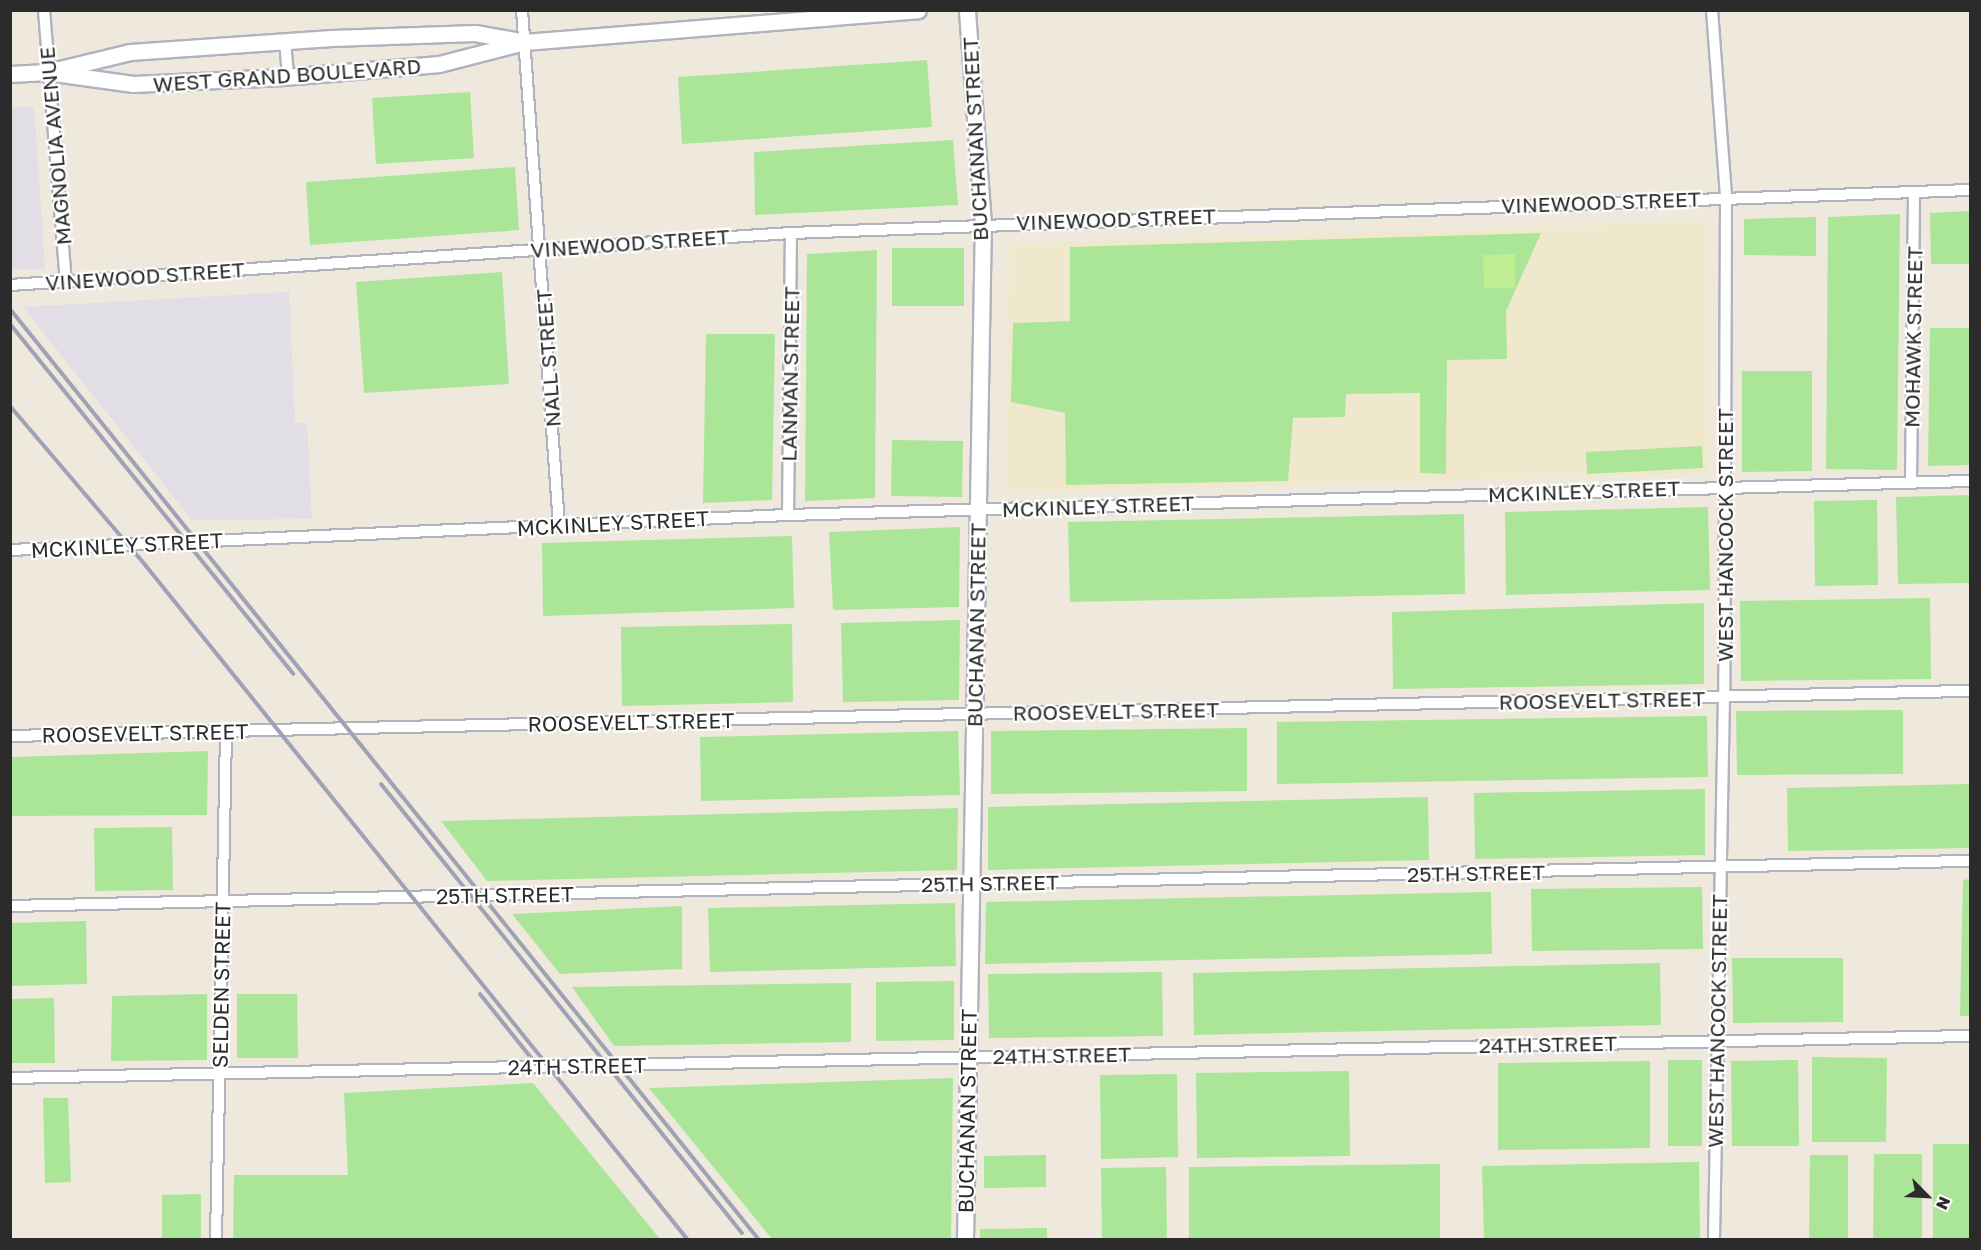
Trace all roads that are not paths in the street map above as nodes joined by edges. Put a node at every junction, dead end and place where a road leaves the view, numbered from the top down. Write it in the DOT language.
graph roads {
  1 [pos="44,10"];
  2 [pos="522,10"];
  3 [pos="918,10"];
  4 [pos="967,10"];
  5 [pos="1712,10"];
  6 [pos="285,41"];
  7 [pos="524,42"];
  8 [pos="47,72"];
  9 [pos="10,74"];
  10 [pos="288,76"];
  11 [pos="1971,190"];
  12 [pos="1914,192"];
  13 [pos="1726,198"];
  14 [pos="983,224"];
  15 [pos="791,233"];
  16 [pos="540,249"];
  17 [pos="66,282"];
  18 [pos="10,285"];
  19 [pos="1971,481"];
  20 [pos="1911,482"];
  21 [pos="1725,487"];
  22 [pos="978,509"];
  23 [pos="788,515"];
  24 [pos="559,525"];
  25 [pos="10,550"];
  26 [pos="1971,691"];
  27 [pos="1724,697"];
  28 [pos="974,714"];
  29 [pos="226,731"];
  30 [pos="10,736"];
  31 [pos="1971,861"];
  32 [pos="1720,868"];
  33 [pos="971,883"];
  34 [pos="223,901"];
  35 [pos="10,906"];
  36 [pos="1971,1036"];
  37 [pos="1717,1040"];
  38 [pos="968,1057"];
  39 [pos="219,1074"];
  40 [pos="10,1078"];
  41 [pos="216,1239"];
  42 [pos="965,1239"];
  43 [pos="1714,1239"];
  1 -- 8 [label="street, MAGNOLIA AVENUE"];
  2 -- 7 [label="street, NALL STREET"];
  3 -- 7 [label="main road, WEST GRAND BOULEVARD"];
  4 -- 14 [label="main road, BUCHANAN STREET"];
  5 -- 13 [label="street, WEST HANCOCK STREET"];
  6 -- 7 [label="main road, WEST GRAND BOULEVARD"];
  6 -- 8 [label="main road, WEST GRAND BOULEVARD"];
  6 -- 10 [label="street"];
  7 -- 10 [label="main road, WEST GRAND BOULEVARD"];
  7 -- 16 [label="street, NALL STREET"];
  8 -- 9 [label="main road, WEST GRAND BOULEVARD"];
  8 -- 10 [label="main road, WEST GRAND BOULEVARD"];
  8 -- 17 [label="street, MAGNOLIA AVENUE"];
  11 -- 12 [label="street, VINEWOOD STREET"];
  12 -- 13 [label="street, VINEWOOD STREET"];
  12 -- 20 [label="street, MOHAWK STREET"];
  13 -- 14 [label="street, VINEWOOD STREET"];
  13 -- 21 [label="street, WEST HANCOCK STREET"];
  14 -- 15 [label="street, VINEWOOD STREET"];
  14 -- 22 [label="main road, BUCHANAN STREET"];
  15 -- 16 [label="street, VINEWOOD STREET"];
  15 -- 23 [label="street, LANMAN STREET"];
  16 -- 17 [label="street, VINEWOOD STREET"];
  16 -- 24 [label="street, NALL STREET"];
  17 -- 18 [label="street, VINEWOOD STREET"];
  19 -- 20 [label="street, MCKINLEY STREET"];
  20 -- 21 [label="street, MCKINLEY STREET"];
  21 -- 22 [label="street, MCKINLEY STREET"];
  21 -- 27 [label="street, WEST HANCOCK STREET"];
  22 -- 23 [label="street, MCKINLEY STREET"];
  22 -- 28 [label="main road, BUCHANAN STREET"];
  23 -- 24 [label="street, MCKINLEY STREET"];
  24 -- 25 [label="street, MCKINLEY STREET"];
  26 -- 27 [label="street, ROOSEVELT STREET"];
  27 -- 28 [label="street, ROOSEVELT STREET"];
  27 -- 32 [label="street, WEST HANCOCK STREET"];
  28 -- 29 [label="street, ROOSEVELT STREET"];
  28 -- 33 [label="main road, BUCHANAN STREET"];
  29 -- 30 [label="street, ROOSEVELT STREET"];
  29 -- 34 [label="street, SELDEN STREET"];
  31 -- 32 [label="street, 25TH STREET"];
  32 -- 33 [label="street, 25TH STREET"];
  32 -- 37 [label="street, WEST HANCOCK STREET"];
  33 -- 34 [label="street, 25TH STREET"];
  33 -- 38 [label="main road, BUCHANAN STREET"];
  34 -- 35 [label="street, 25TH STREET"];
  34 -- 39 [label="street, SELDEN STREET"];
  36 -- 37 [label="street, 24TH STREET"];
  37 -- 38 [label="street, 24TH STREET"];
  37 -- 43 [label="street, WEST HANCOCK STREET"];
  38 -- 39 [label="street, 24TH STREET"];
  38 -- 42 [label="main road, BUCHANAN STREET"];
  39 -- 40 [label="street, 24TH STREET"];
  39 -- 41 [label="street, SELDEN STREET"];
}
